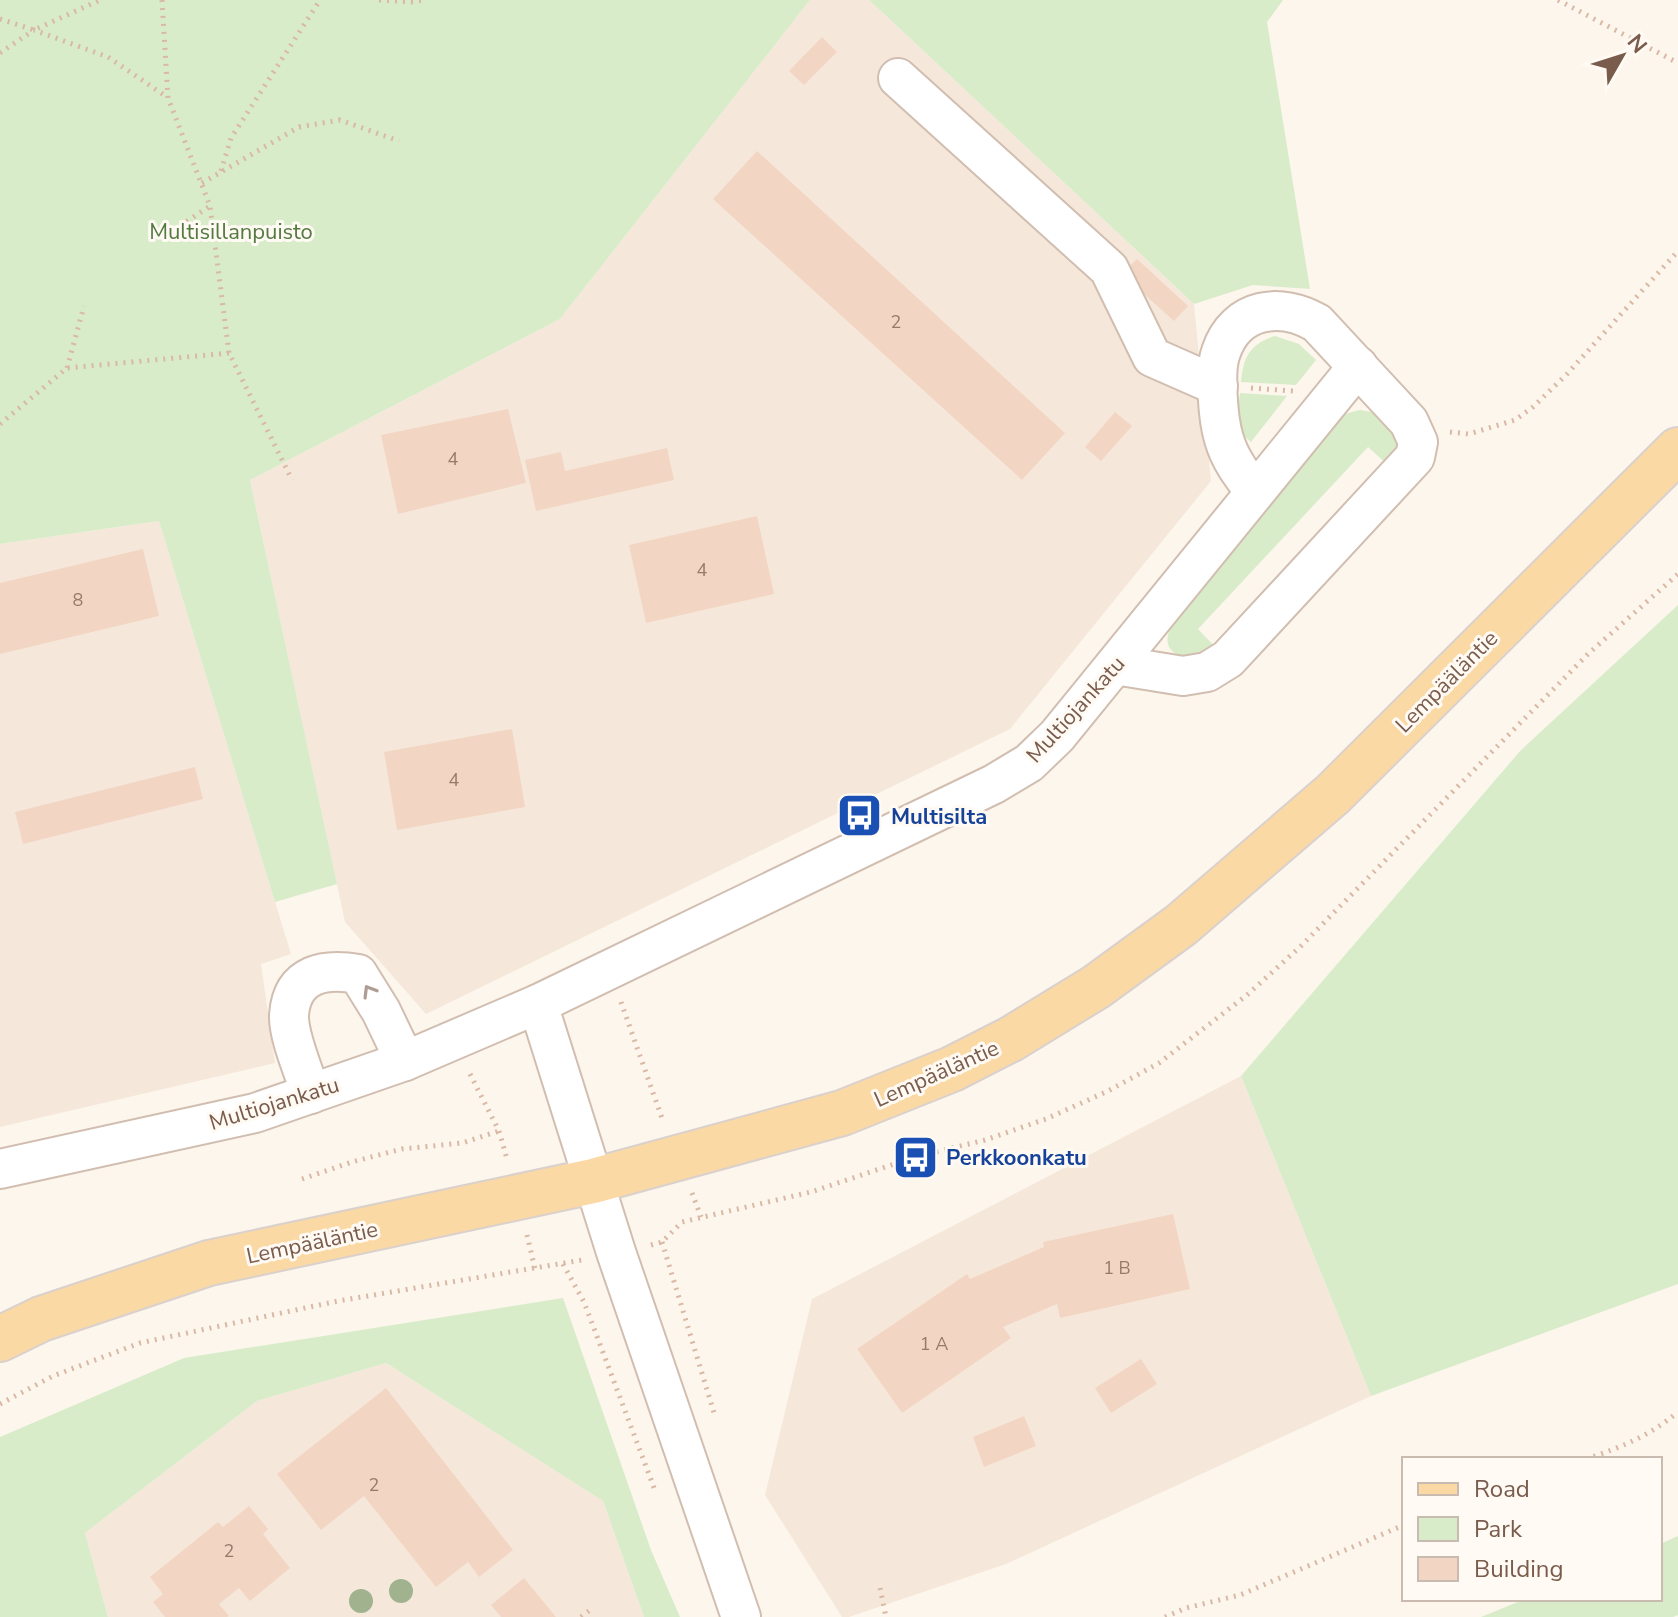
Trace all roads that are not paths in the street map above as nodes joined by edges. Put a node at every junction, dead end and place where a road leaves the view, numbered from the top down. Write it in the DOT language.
graph roads {
  1 [pos="898,78"];
  2 [pos="1358,366"];
  3 [pos="1218,386"];
  4 [pos="1678,450"];
  5 [pos="1255,492"];
  6 [pos="1115,665"];
  7 [pos="538,1004"];
  8 [pos="405,1061"];
  9 [pos="311,1094"];
  10 [pos="0,1169"];
  11 [pos="593,1181"];
  12 [pos="0,1339"];
  13 [pos="741,1617"];
  1 -- 3 [label="street"];
  2 -- 3 [label="street"];
  2 -- 5 [label="street, Multiojankatu"];
  2 -- 6 [label="street"];
  3 -- 5 [label="street"];
  4 -- 11 [label="main road, Lempääläntie"];
  5 -- 6 [label="street, Multiojankatu"];
  6 -- 7 [label="street, Multiojankatu"];
  7 -- 8 [label="street, Multiojankatu"];
  7 -- 11 [label="street"];
  8 -- 9 [label="street, Multiojankatu"];
  8 -- 9 [label="street, one-way"];
  9 -- 10 [label="street, Multiojankatu"];
  11 -- 12 [label="main road, Lempääläntie"];
  11 -- 13 [label="street"];
}
